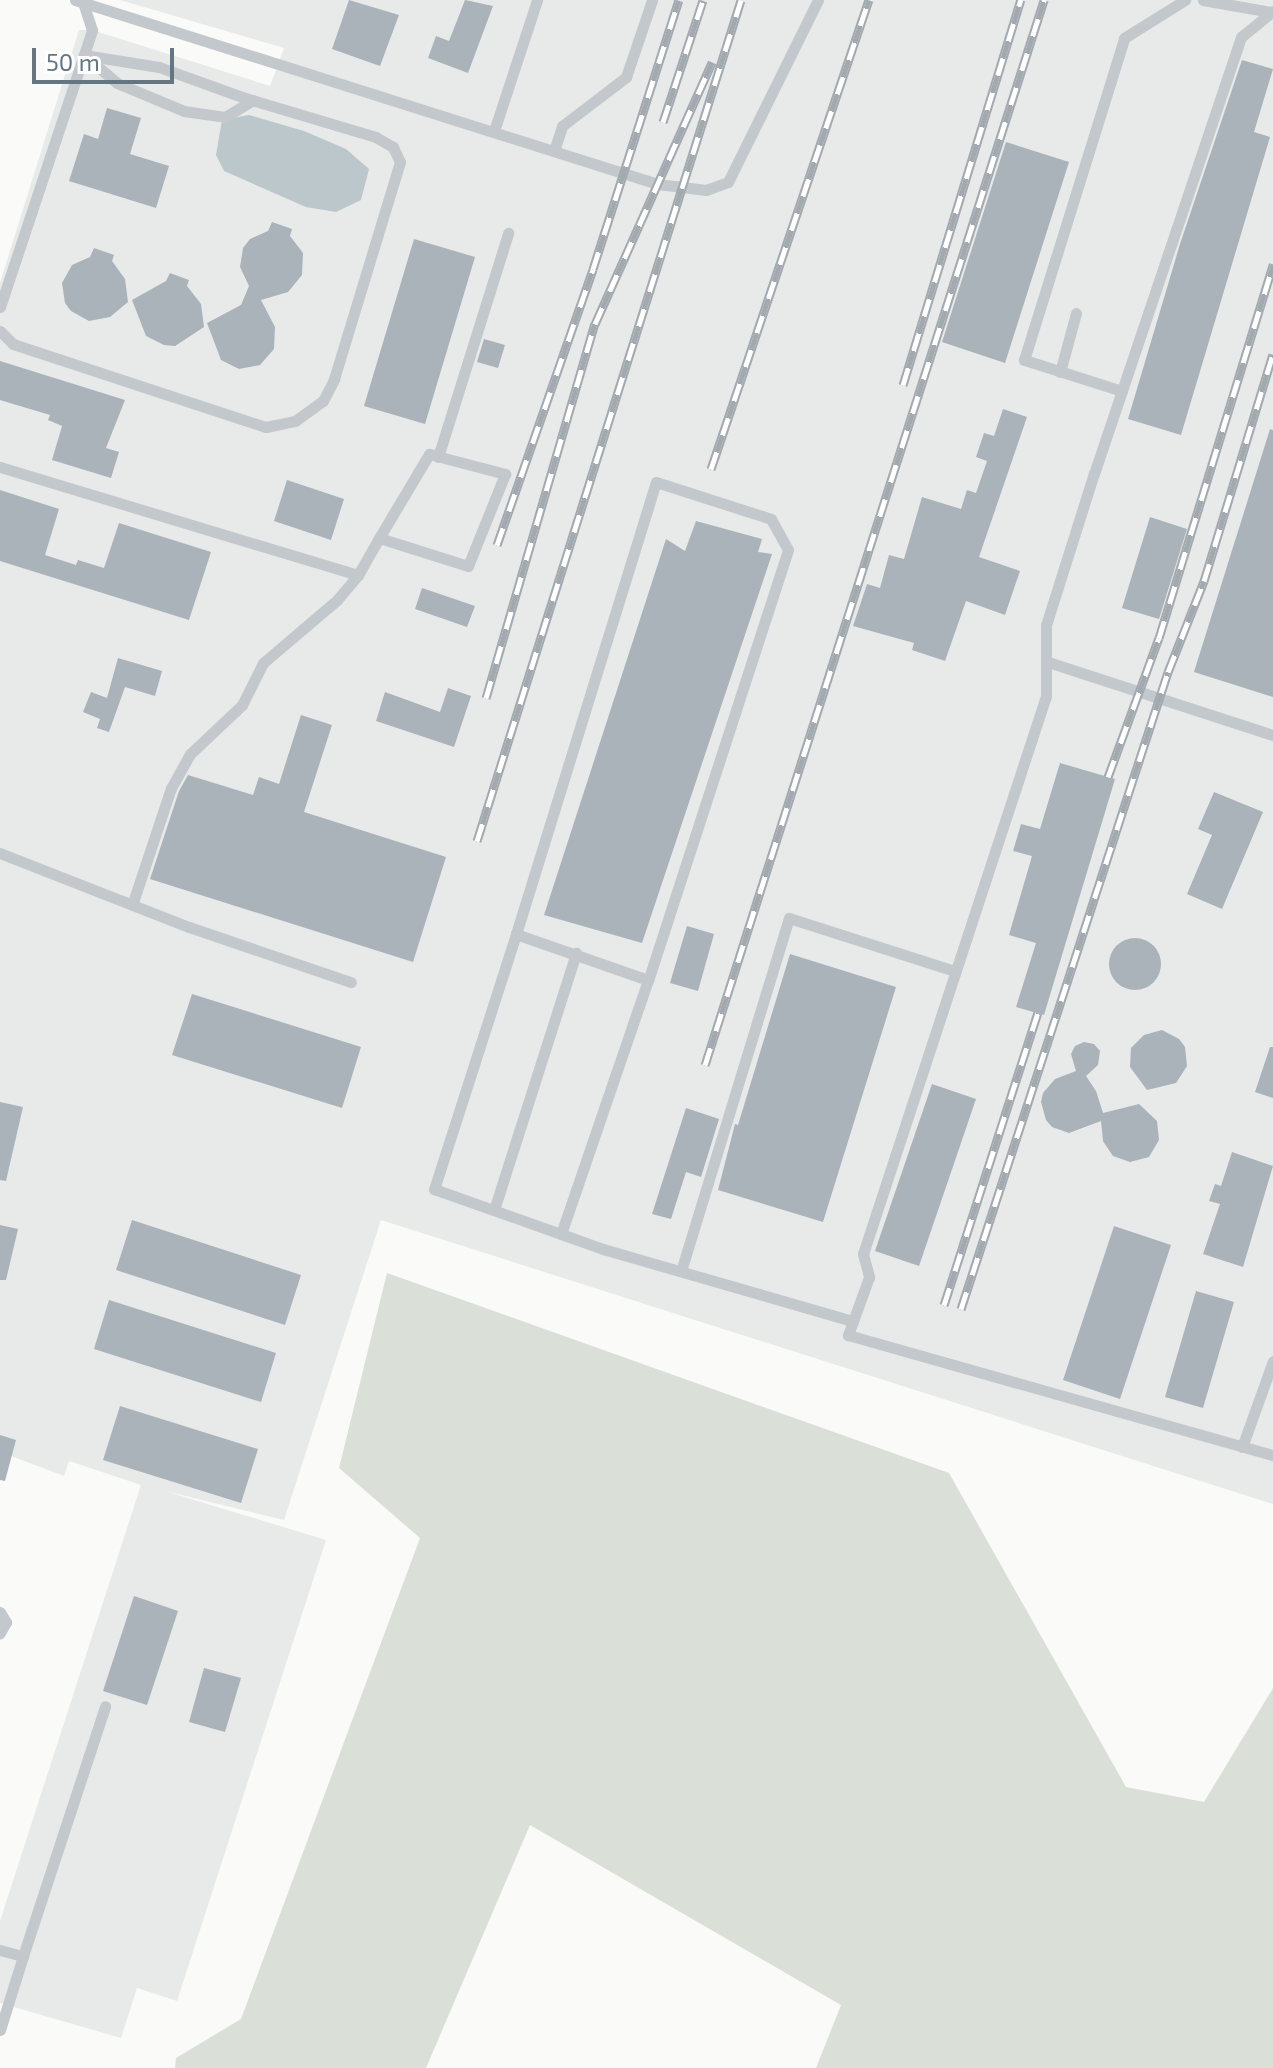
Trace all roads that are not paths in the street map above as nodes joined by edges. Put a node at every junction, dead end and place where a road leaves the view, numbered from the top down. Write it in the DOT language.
graph roads {
  1 [pos="537,0"];
  2 [pos="652,0"];
  3 [pos="818,0"];
  4 [pos="1185,0"];
  5 [pos="1203,0"];
  6 [pos="79,1"];
  7 [pos="1272,12"];
  8 [pos="84,55"];
  9 [pos="253,100"];
  10 [pos="494,131"];
  11 [pos="554,151"];
  12 [pos="508,233"];
  13 [pos="0,307"];
  14 [pos="1076,313"];
  15 [pos="0,331"];
  16 [pos="1060,372"];
  17 [pos="1122,391"];
  18 [pos="438,457"];
  19 [pos="0,467"];
  20 [pos="379,538"];
  21 [pos="358,575"];
  22 [pos="1048,662"];
  23 [pos="1273,735"];
  24 [pos="0,853"];
  25 [pos="132,905"];
  26 [pos="516,934"];
  27 [pos="576,953"];
  28 [pos="955,971"];
  29 [pos="648,980"];
  30 [pos="351,982"];
  31 [pos="494,1210"];
  32 [pos="561,1234"];
  33 [pos="681,1271"];
  34 [pos="853,1321"];
  35 [pos="1273,1361"];
  36 [pos="1242,1447"];
  37 [pos="1273,1455"];
  38 [pos="0,1612"];
  39 [pos="0,1633"];
  40 [pos="105,1706"];
  41 [pos="0,1950"];
  42 [pos="23,1956"];
  43 [pos="0,2030"];
  1 -- 10 [label="lane"];
  2 -- 11 [label="lane"];
  3 -- 11 [label="lane"];
  4 -- 16 [label="lane"];
  5 -- 7 [label="lane"];
  6 -- 8 [label="lane"];
  6 -- 10 [label="lane"];
  7 -- 17 [label="lane"];
  8 -- 9 [label="lane"];
  8 -- 9 [label="lane"];
  8 -- 13 [label="lane"];
  9 -- 15 [label="lane"];
  10 -- 11 [label="lane"];
  12 -- 18 [label="lane"];
  14 -- 16 [label="lane"];
  16 -- 17 [label="lane"];
  17 -- 22 [label="lane"];
  18 -- 20 [label="lane"];
  18 -- 20 [label="lane"];
  19 -- 21 [label="lane"];
  20 -- 21 [label="lane"];
  21 -- 25 [label="lane"];
  22 -- 23 [label="lane"];
  22 -- 28 [label="lane"];
  24 -- 25 [label="lane"];
  25 -- 30 [label="lane"];
  26 -- 27 [label="lane"];
  26 -- 29 [label="lane"];
  26 -- 31 [label="lane"];
  27 -- 29 [label="lane"];
  27 -- 31 [label="lane"];
  28 -- 33 [label="lane"];
  28 -- 34 [label="lane"];
  29 -- 32 [label="lane"];
  31 -- 32 [label="lane"];
  32 -- 33 [label="lane"];
  33 -- 34 [label="lane"];
  34 -- 36 [label="lane"];
  35 -- 36 [label="lane"];
  36 -- 37 [label="lane"];
  38 -- 39 [label="lane"];
  40 -- 42 [label="lane"];
  41 -- 42 [label="lane"];
  42 -- 43 [label="lane"];
}
